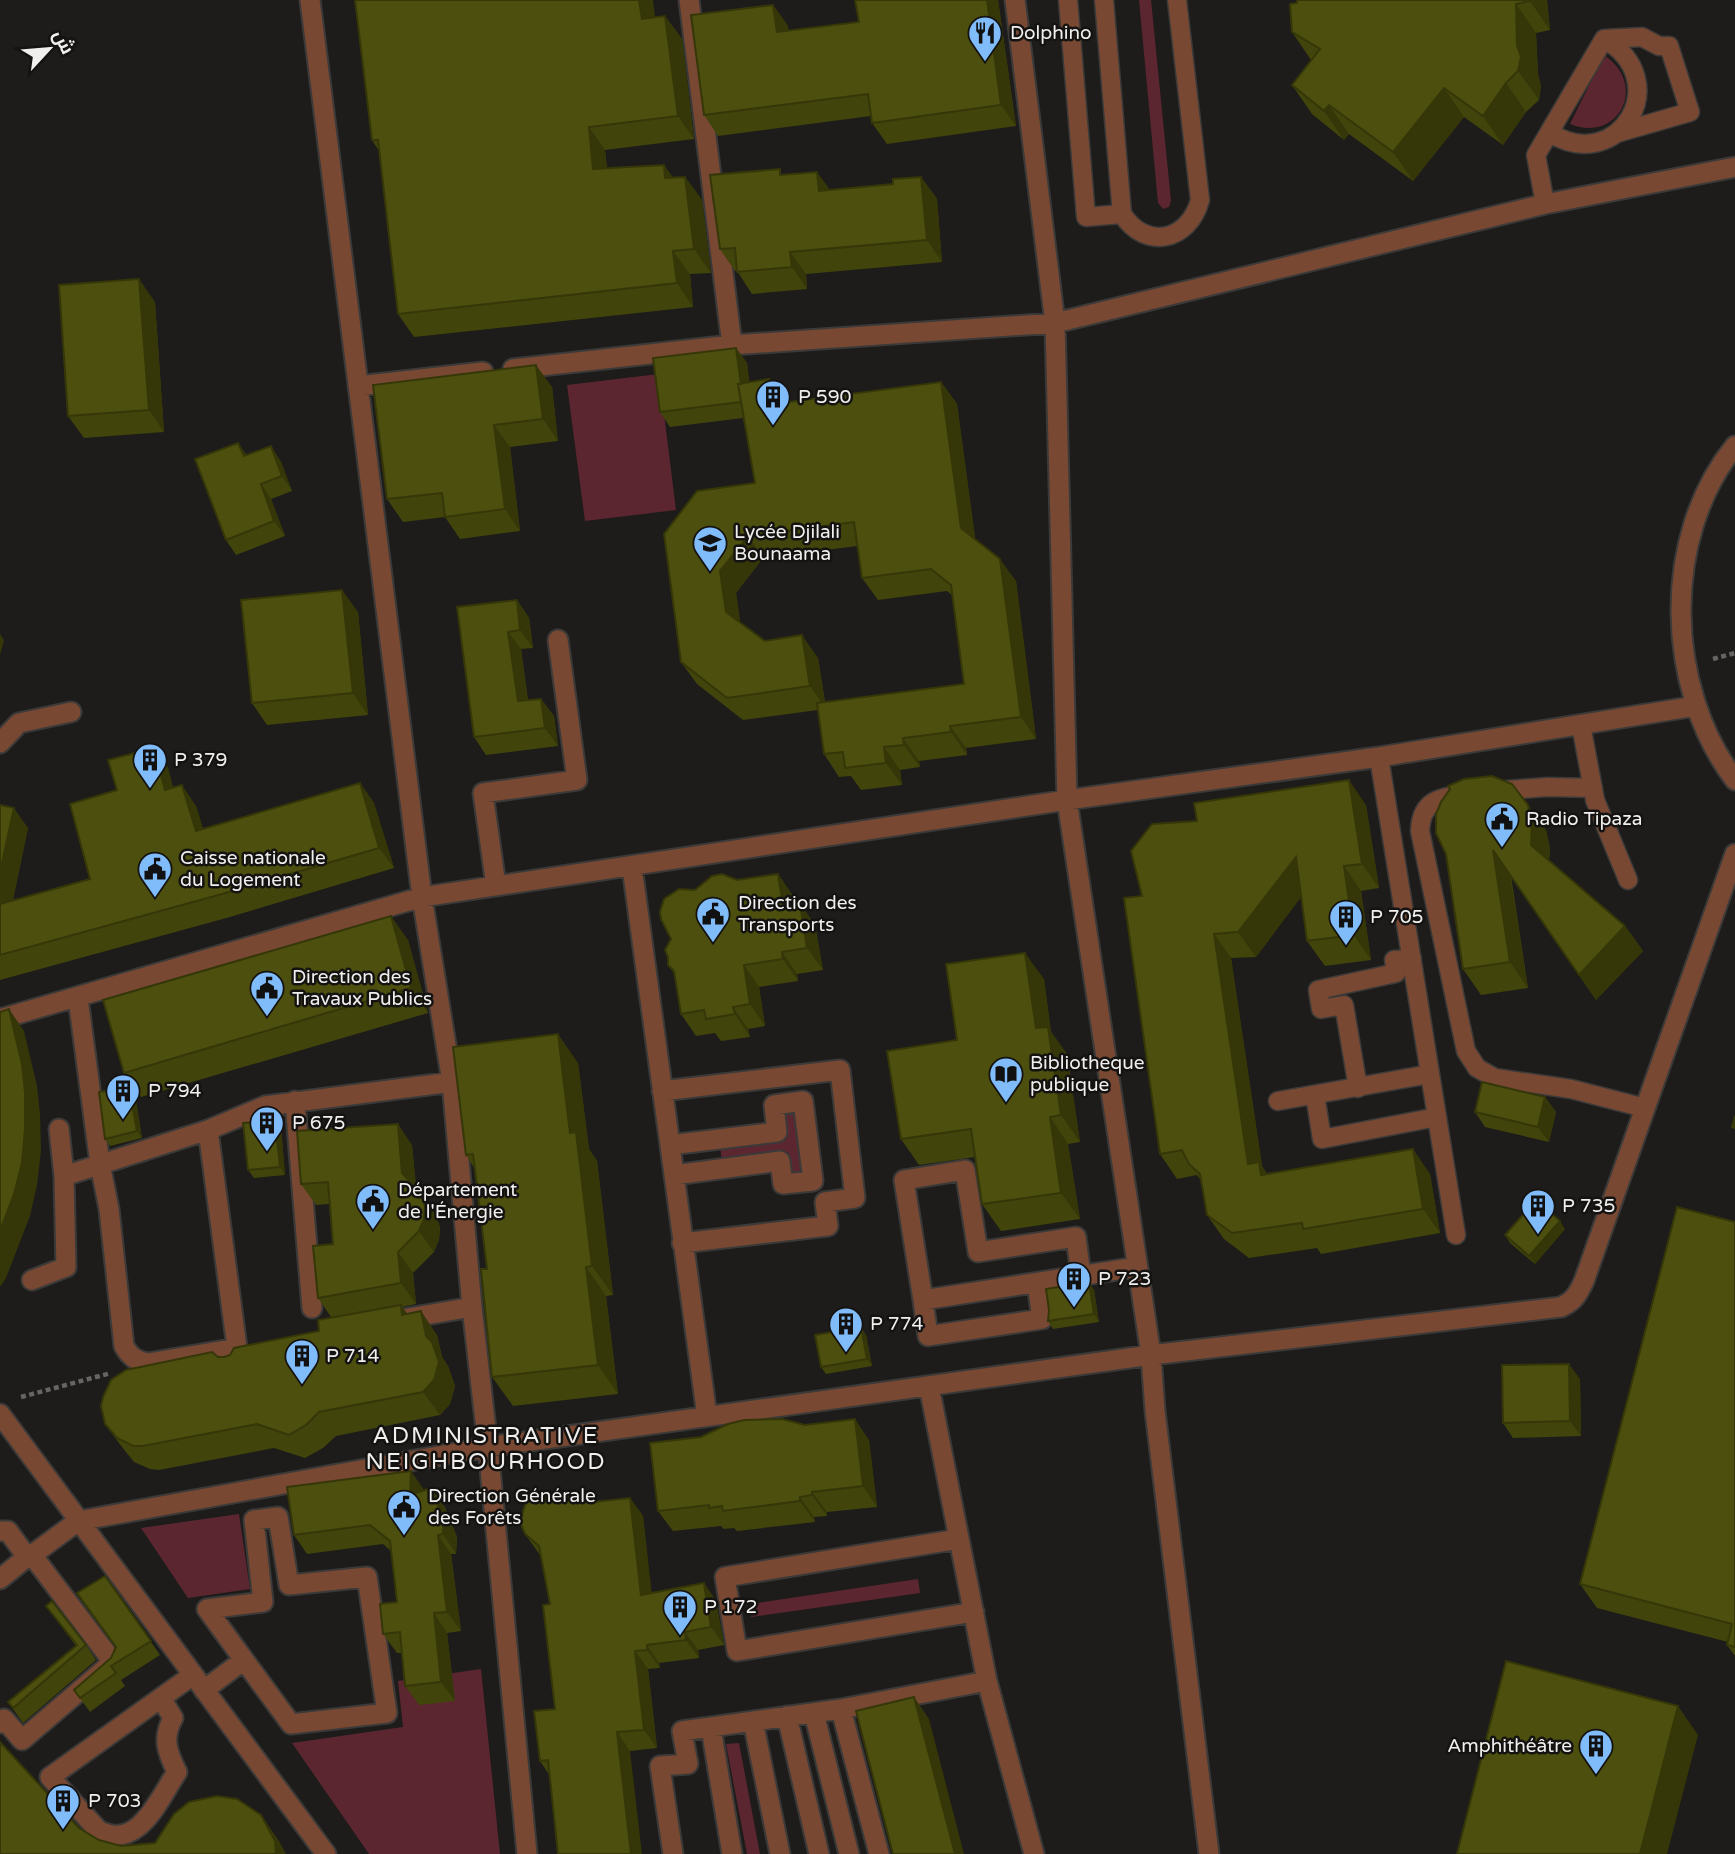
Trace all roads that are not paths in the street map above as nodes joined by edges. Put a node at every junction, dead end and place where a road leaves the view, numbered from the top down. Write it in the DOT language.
graph roads {
  1 [pos="310,0"];
  2 [pos="689,0"];
  3 [pos="1014,0"];
  4 [pos="1068,0"];
  5 [pos="1104,0"];
  6 [pos="1177,0"];
  7 [pos="1605,38"];
  8 [pos="1550,132"];
  9 [pos="1617,133"];
  10 [pos="1735,167"];
  11 [pos="1545,204"];
  12 [pos="1122,214"];
  13 [pos="1055,323"];
  14 [pos="732,345"];
  15 [pos="358,386"];
  16 [pos="1735,446"];
  17 [pos="558,640"];
  18 [pos="1696,706"];
  19 [pos="71,712"];
  20 [pos="1581,725"];
  21 [pos="0,743"];
  22 [pos="1379,757"];
  23 [pos="1735,780"];
  24 [pos="1593,788"];
  25 [pos="1068,800"];
  26 [pos="1735,853"];
  27 [pos="632,867"];
  28 [pos="1628,880"];
  29 [pos="496,886"];
  30 [pos="422,897"];
  31 [pos="1412,959"];
  32 [pos="78,998"];
  33 [pos="0,1020"];
  34 [pos="1430,1074"];
  35 [pos="452,1082"];
  36 [pos="1358,1088"];
  37 [pos="662,1091"];
  38 [pos="1315,1095"];
  39 [pos="295,1101"];
  40 [pos="1278,1101"];
  41 [pos="1645,1108"];
  42 [pos="1437,1117"];
  43 [pos="60,1129"];
  44 [pos="208,1130"];
  45 [pos="670,1145"];
  46 [pos="100,1164"];
  47 [pos="674,1175"];
  48 [pos="64,1176"];
  49 [pos="1456,1235"];
  50 [pos="682,1243"];
  51 [pos="1137,1267"];
  52 [pos="1082,1276"];
  53 [pos="32,1280"];
  54 [pos="1037,1283"];
  55 [pos="923,1300"];
  56 [pos="472,1307"];
  57 [pos="312,1308"];
  58 [pos="381,1323"];
  59 [pos="243,1347"];
  60 [pos="1151,1355"];
  61 [pos="239,1369"];
  62 [pos="929,1386"];
  63 [pos="6,1407"];
  64 [pos="707,1416"];
  65 [pos="488,1447"];
  66 [pos="78,1521"];
  67 [pos="0,1531"];
  68 [pos="959,1539"];
  69 [pos="29,1556"];
  70 [pos="0,1579"];
  71 [pos="974,1612"];
  72 [pos="244,1660"];
  73 [pos="987,1681"];
  74 [pos="198,1682"];
  75 [pos="161,1698"];
  76 [pos="841,1709"];
  77 [pos="814,1713"];
  78 [pos="787,1716"];
  79 [pos="753,1721"];
  80 [pos="0,1723"];
  81 [pos="710,1727"];
  82 [pos="326,1854"];
  83 [pos="527,1854"];
  84 [pos="673,1854"];
  85 [pos="732,1854"];
  86 [pos="780,1854"];
  87 [pos="819,1854"];
  88 [pos="849,1854"];
  89 [pos="879,1854"];
  90 [pos="1034,1854"];
  91 [pos="1209,1854"];
  1 -- 15 [label="street"];
  2 -- 14 [label="street"];
  3 -- 13 [label="street"];
  4 -- 12 [label="lane"];
  5 -- 12 [label="lane"];
  6 -- 12 [label="lane"];
  7 -- 8 [label="lane"];
  7 -- 9 [label="lane"];
  7 -- 9 [label="lane"];
  8 -- 9 [label="lane"];
  8 -- 11 [label="lane"];
  10 -- 11 [label="street"];
  11 -- 13 [label="street"];
  13 -- 14 [label="street"];
  13 -- 25 [label="street"];
  14 -- 15 [label="street"];
  15 -- 30 [label="street"];
  16 -- 18 [label="street"];
  17 -- 29 [label="street"];
  18 -- 20 [label="street"];
  18 -- 23 [label="street"];
  19 -- 21 [label="street"];
  20 -- 22 [label="street"];
  20 -- 24 [label="lane"];
  22 -- 25 [label="street"];
  22 -- 31 [label="lane"];
  24 -- 28 [label="lane"];
  24 -- 41 [label="lane"];
  25 -- 27 [label="street"];
  25 -- 51 [label="street"];
  26 -- 41 [label="street"];
  27 -- 29 [label="street"];
  27 -- 37 [label="street"];
  29 -- 30 [label="street"];
  30 -- 32 [label="street"];
  30 -- 35 [label="street"];
  31 -- 34 [label="lane"];
  31 -- 36 [label="lane"];
  32 -- 33 [label="street"];
  32 -- 46 [label="street"];
  34 -- 36 [label="lane"];
  34 -- 42 [label="lane"];
  35 -- 39 [label="street"];
  35 -- 56 [label="street"];
  36 -- 38 [label="lane"];
  37 -- 45 [label="street"];
  37 -- 50 [label="street"];
  38 -- 40 [label="lane"];
  38 -- 42 [label="lane"];
  39 -- 44 [label="street"];
  39 -- 57 [label="street"];
  41 -- 60 [label="street"];
  42 -- 49 [label="lane"];
  43 -- 48 [label="street"];
  44 -- 46 [label="street"];
  44 -- 59 [label="street"];
  45 -- 47 [label="street"];
  45 -- 47 [label="street"];
  46 -- 48 [label="street"];
  46 -- 59 [label="street"];
  47 -- 50 [label="street"];
  48 -- 53 [label="street"];
  50 -- 64 [label="street"];
  51 -- 52 [label="street"];
  51 -- 60 [label="street"];
  52 -- 54 [label="street"];
  52 -- 55 [label="street"];
  54 -- 55 [label="street"];
  54 -- 55 [label="street"];
  56 -- 58 [label="street"];
  56 -- 65 [label="street"];
  59 -- 61 [label="street"];
  60 -- 62 [label="street"];
  60 -- 91 [label="street"];
  62 -- 64 [label="street"];
  62 -- 68 [label="street"];
  63 -- 66 [label="street"];
  64 -- 65 [label="street"];
  65 -- 66 [label="street"];
  65 -- 83 [label="street"];
  66 -- 69 [label="street"];
  66 -- 74 [label="street"];
  67 -- 69 [label="street"];
  68 -- 71 [label="street"];
  68 -- 71 [label="street"];
  69 -- 70 [label="street"];
  69 -- 80 [label="street"];
  71 -- 73 [label="street"];
  72 -- 72 [label="street"];
  72 -- 74 [label="street"];
  73 -- 76 [label="street"];
  73 -- 90 [label="street"];
  74 -- 75 [label="street"];
  74 -- 82 [label="street"];
  75 -- 75 [label="street"];
  76 -- 77 [label="street"];
  76 -- 89 [label="street"];
  77 -- 78 [label="street"];
  77 -- 88 [label="street"];
  78 -- 79 [label="street"];
  78 -- 87 [label="street"];
  79 -- 81 [label="street"];
  79 -- 86 [label="street"];
  81 -- 84 [label="street"];
  81 -- 85 [label="street"];
}
